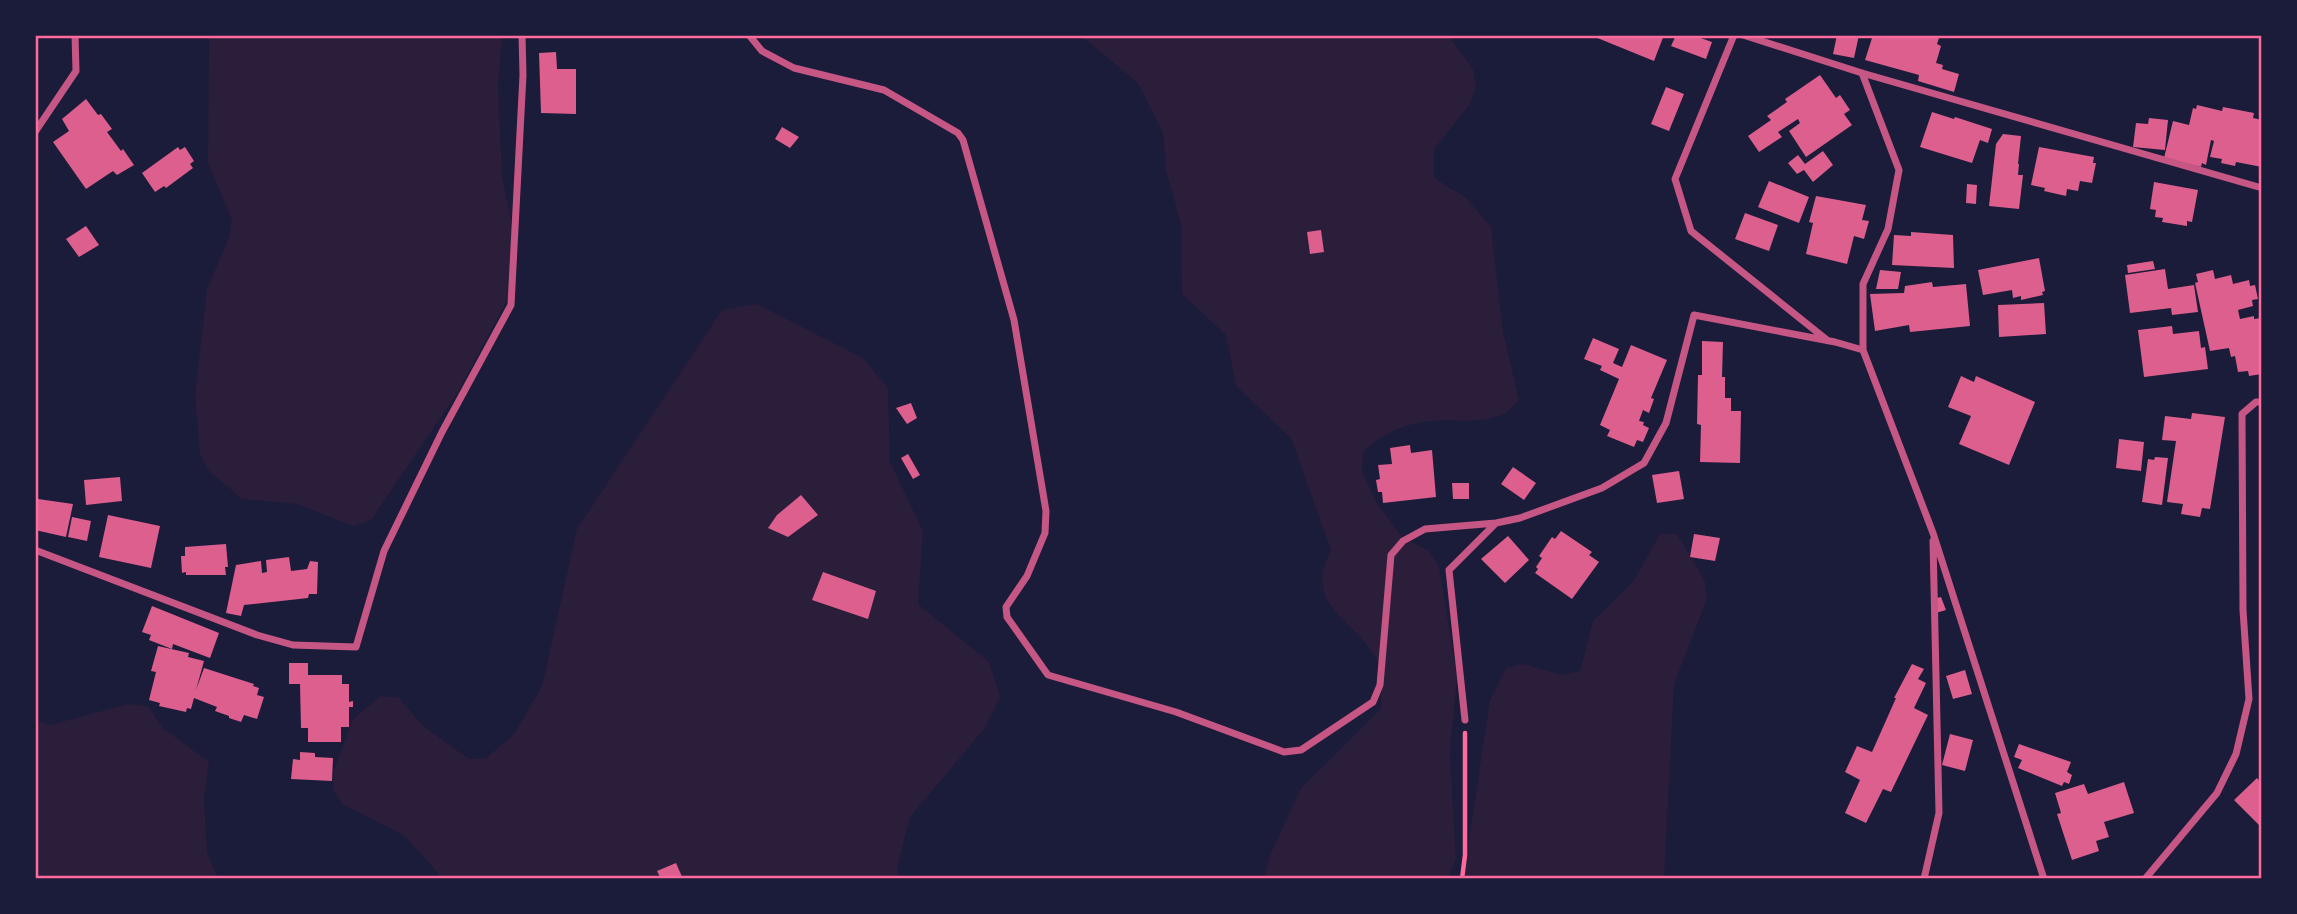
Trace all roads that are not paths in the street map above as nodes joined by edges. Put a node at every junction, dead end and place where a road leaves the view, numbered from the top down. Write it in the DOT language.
graph roads {
  1 [pos="75,35"];
  2 [pos="522,35"];
  3 [pos="750,35"];
  4 [pos="1734,35"];
  5 [pos="1744,35"];
  6 [pos="1861,72"];
  7 [pos="35,132"];
  8 [pos="2262,188"];
  9 [pos="1828,341"];
  10 [pos="1863,350"];
  11 [pos="2262,402"];
  12 [pos="1496,523"];
  13 [pos="1933,533"];
  14 [pos="35,550"];
  15 [pos="1465,720"];
  16 [pos="1924,879"];
  17 [pos="2043,879"];
  18 [pos="2145,879"];
  1 -- 7 [label="street"];
  2 -- 14 [label="street"];
  3 -- 12 [label="street"];
  4 -- 9 [label="street"];
  5 -- 6 [label="street"];
  6 -- 8 [label="street"];
  6 -- 10 [label="street"];
  9 -- 10 [label="street"];
  9 -- 12 [label="street"];
  10 -- 13 [label="street"];
  11 -- 18 [label="street"];
  12 -- 15 [label="street"];
  13 -- 16 [label="street"];
  13 -- 17 [label="street"];
}
